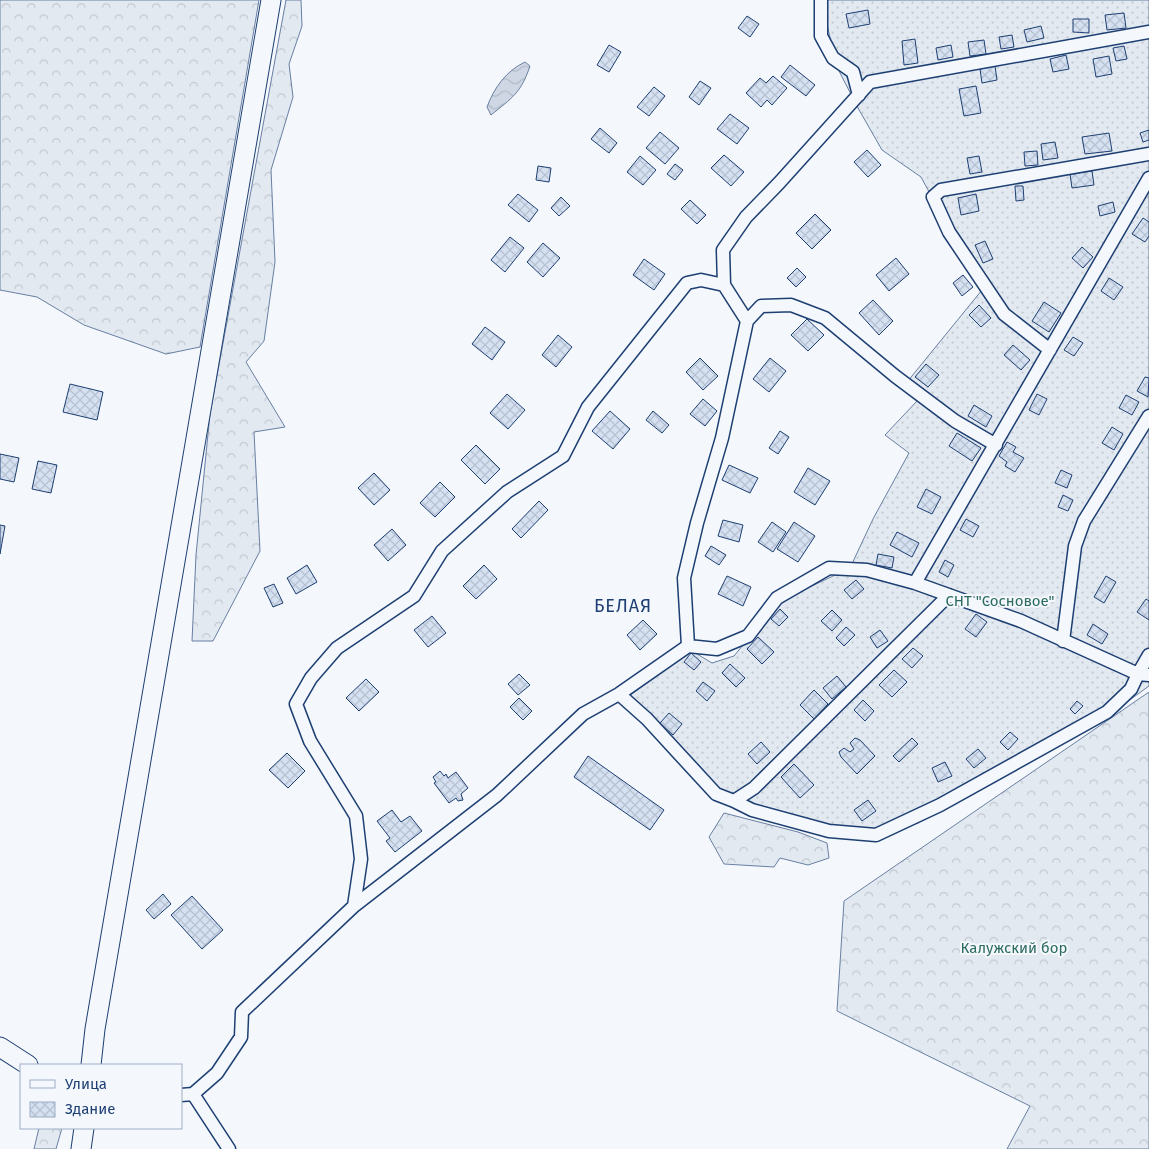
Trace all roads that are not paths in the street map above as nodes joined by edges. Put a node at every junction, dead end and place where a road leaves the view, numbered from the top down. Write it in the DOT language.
graph roads {
  1 [pos="271,0"];
  2 [pos="821,0"];
  3 [pos="1149,32"];
  4 [pos="858,95"];
  5 [pos="1149,154"];
  6 [pos="1149,178"];
  7 [pos="724,285"];
  8 [pos="747,321"];
  9 [pos="1050,350"];
  10 [pos="1149,416"];
  11 [pos="996,445"];
  12 [pos="915,583"];
  13 [pos="949,596"];
  14 [pos="1063,640"];
  15 [pos="688,646"];
  16 [pos="1149,655"];
  17 [pos="1144,674"];
  18 [pos="619,694"];
  19 [pos="734,801"];
  20 [pos="354,906"];
  21 [pos="0,1048"];
  22 [pos="26,1064"];
  23 [pos="91,1064"];
  24 [pos="187,1095"];
  25 [pos="84,1129"];
  26 [pos="81,1149"];
  27 [pos="229,1149"];
  1 -- 23 [label="main road"];
  2 -- 4 [label="street"];
  3 -- 4 [label="street"];
  4 -- 7 [label="street"];
  5 -- 9 [label="street"];
  6 -- 9 [label="street"];
  7 -- 8 [label="street"];
  7 -- 20 [label="street"];
  8 -- 11 [label="street"];
  8 -- 15 [label="street"];
  9 -- 11 [label="street"];
  10 -- 14 [label="street"];
  11 -- 12 [label="street"];
  12 -- 13 [label="street"];
  12 -- 15 [label="street"];
  13 -- 14 [label="street"];
  13 -- 19 [label="street"];
  14 -- 17 [label="street"];
  15 -- 18 [label="street"];
  16 -- 17 [label="street"];
  17 -- 19 [label="street"];
  18 -- 19 [label="street"];
  18 -- 20 [label="street"];
  20 -- 24 [label="street"];
  21 -- 22 [label="main road"];
  24 -- 27 [label="street"];
  25 -- 26 [label="main road"];
}
